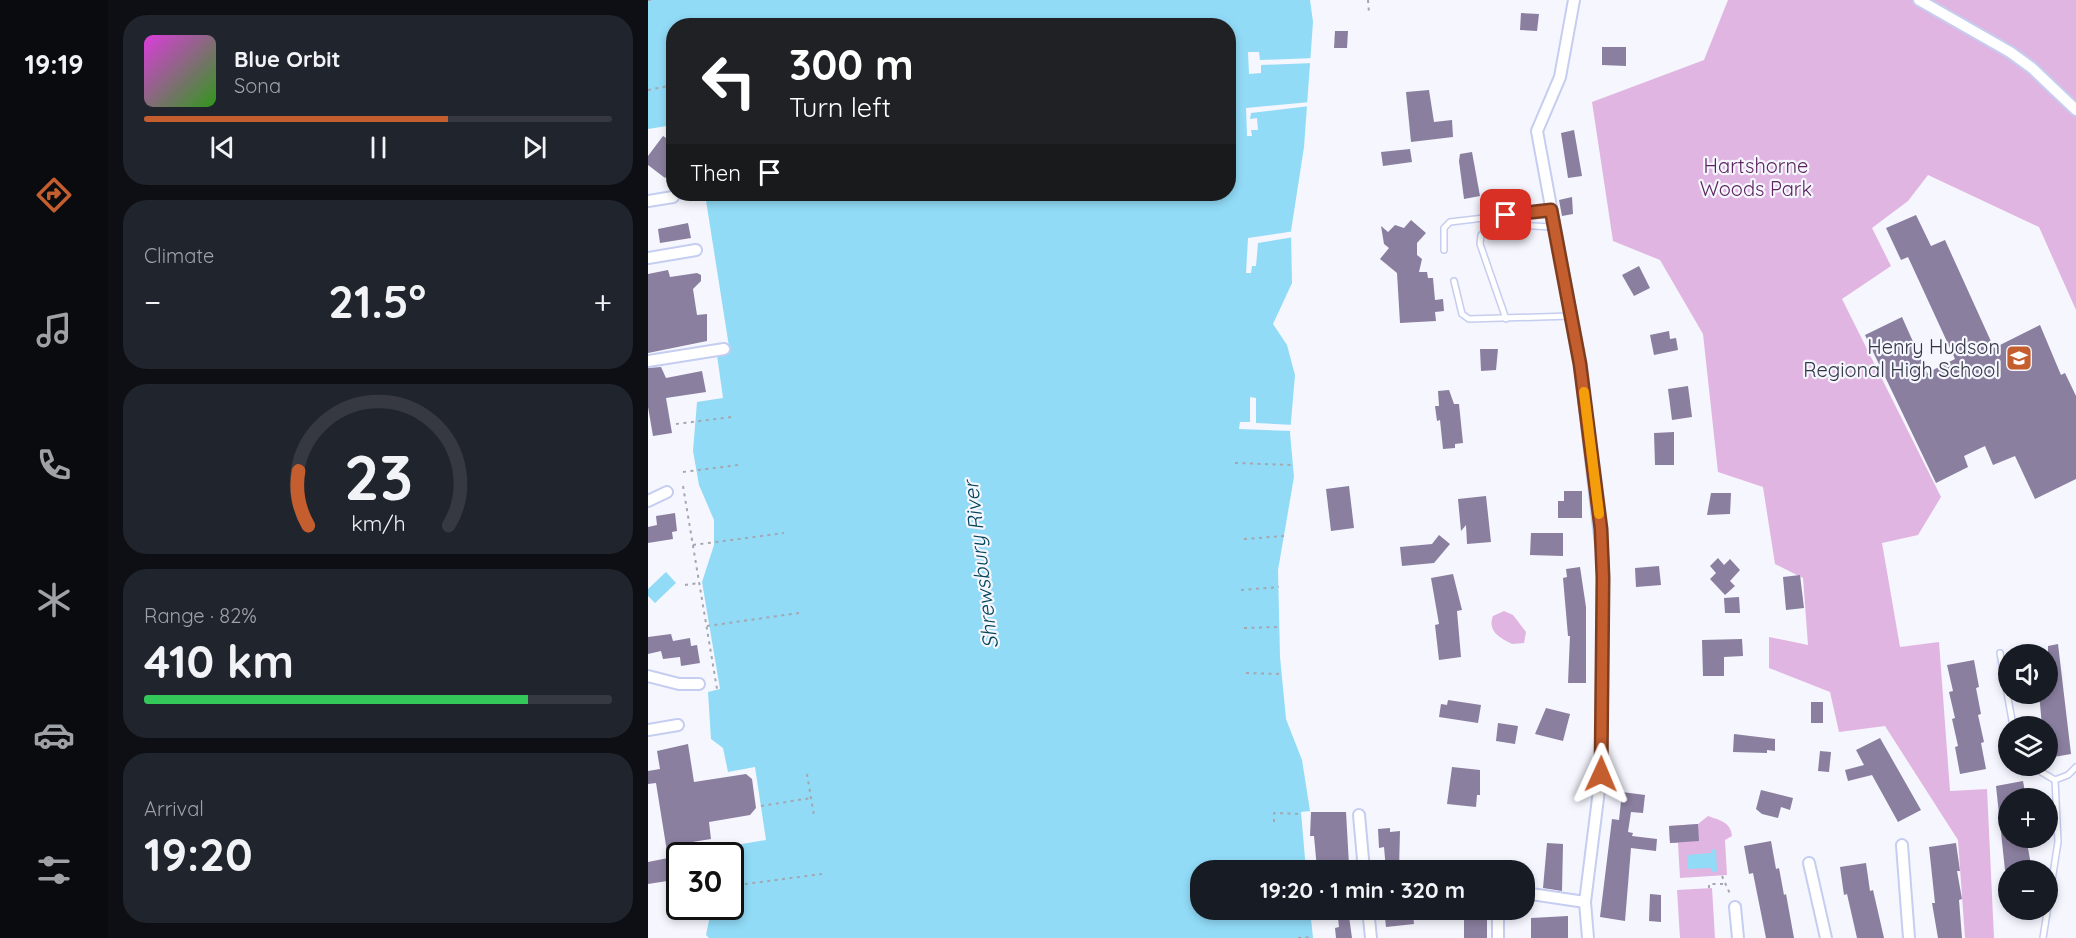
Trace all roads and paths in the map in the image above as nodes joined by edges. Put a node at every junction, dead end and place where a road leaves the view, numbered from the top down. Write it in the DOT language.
graph roads {
  1 [pos="1368,0"];
  2 [pos="1574,0"];
  3 [pos="1919,0"];
  4 [pos="1369,13"];
  5 [pos="666,87"];
  6 [pos="648,90"];
  7 [pos="2076,110"];
  8 [pos="666,198"];
  9 [pos="648,201"];
  10 [pos="1551,210"];
  11 [pos="1555,227"];
  12 [pos="696,250"];
  13 [pos="1444,250"];
  14 [pos="648,258"];
  15 [pos="1454,280"];
  16 [pos="1572,316"];
  17 [pos="1506,320"];
  18 [pos="724,349"];
  19 [pos="648,361"];
  20 [pos="732,417"];
  21 [pos="676,424"];
  22 [pos="1235,463"];
  23 [pos="738,465"];
  24 [pos="1293,465"];
  25 [pos="684,472"];
  26 [pos="683,486"];
  27 [pos="667,492"];
  28 [pos="648,501"];
  29 [pos="784,533"];
  30 [pos="1284,536"];
  31 [pos="1244,539"];
  32 [pos="693,545"];
  33 [pos="700,583"];
  34 [pos="685,585"];
  35 [pos="1279,587"];
  36 [pos="1241,590"];
  37 [pos="799,614"];
  38 [pos="707,626"];
  39 [pos="1279,627"];
  40 [pos="1244,628"];
  41 [pos="1246,673"];
  42 [pos="1282,674"];
  43 [pos="648,676"];
  44 [pos="699,684"];
  45 [pos="717,689"];
  46 [pos="678,724"];
  47 [pos="648,730"];
  48 [pos="2076,767"];
  49 [pos="807,774"];
  50 [pos="2048,776"];
  51 [pos="2055,780"];
  52 [pos="811,798"];
  53 [pos="761,806"];
  54 [pos="1301,814"];
  55 [pos="1359,814"];
  56 [pos="814,816"];
  57 [pos="1274,822"];
  58 [pos="1902,844"];
  59 [pos="1363,860"];
  60 [pos="1809,864"];
  61 [pos="822,874"];
  62 [pos="1722,876"];
  63 [pos="744,884"];
  64 [pos="1726,884"];
  65 [pos="1709,888"];
  66 [pos="1535,895"];
  67 [pos="1585,902"];
  68 [pos="1735,907"];
  69 [pos="1369,920"];
  70 [pos="1498,920"];
  71 [pos="1313,937"];
  72 [pos="1298,938"];
  73 [pos="1371,938"];
  74 [pos="1498,938"];
  75 [pos="1588,938"];
  76 [pos="1738,938"];
  77 [pos="1826,938"];
  78 [pos="1910,938"];
  79 [pos="2043,938"];
  1 -- 4 [label="path"];
  2 -- 10 [label="street"];
  3 -- 7 [label="street"];
  5 -- 6 [label="path"];
  8 -- 9 [label="street"];
  10 -- 11 [label="street"];
  10 -- 13 [label="lane"];
  11 -- 16 [label="street"];
  11 -- 17 [label="lane"];
  12 -- 14 [label="street"];
  15 -- 17 [label="lane"];
  16 -- 17 [label="lane"];
  16 -- 67 [label="street"];
  18 -- 19 [label="street"];
  20 -- 21 [label="path"];
  22 -- 24 [label="path"];
  23 -- 25 [label="path"];
  26 -- 32 [label="path"];
  27 -- 28 [label="street"];
  29 -- 32 [label="path"];
  30 -- 31 [label="path"];
  32 -- 33 [label="path"];
  33 -- 34 [label="path"];
  33 -- 38 [label="path"];
  35 -- 36 [label="path"];
  37 -- 38 [label="path"];
  38 -- 45 [label="path"];
  39 -- 40 [label="path"];
  41 -- 42 [label="path"];
  43 -- 44 [label="street"];
  46 -- 47 [label="street"];
  48 -- 51 [label="lane"];
  49 -- 52 [label="path"];
  50 -- 51 [label="lane"];
  51 -- 79 [label="lane"];
  52 -- 53 [label="path"];
  52 -- 56 [label="path"];
  54 -- 57 [label="path"];
  55 -- 59 [label="street"];
  58 -- 78 [label="street"];
  60 -- 77 [label="street"];
  61 -- 63 [label="path"];
  62 -- 64 [label="path"];
  64 -- 65 [label="path"];
  64 -- 68 [label="path"];
  66 -- 67 [label="street"];
  67 -- 75 [label="street"];
  68 -- 76 [label="street"];
  69 -- 73 [label="street"];
  70 -- 74 [label="street"];
  71 -- 72 [label="path"];
}
